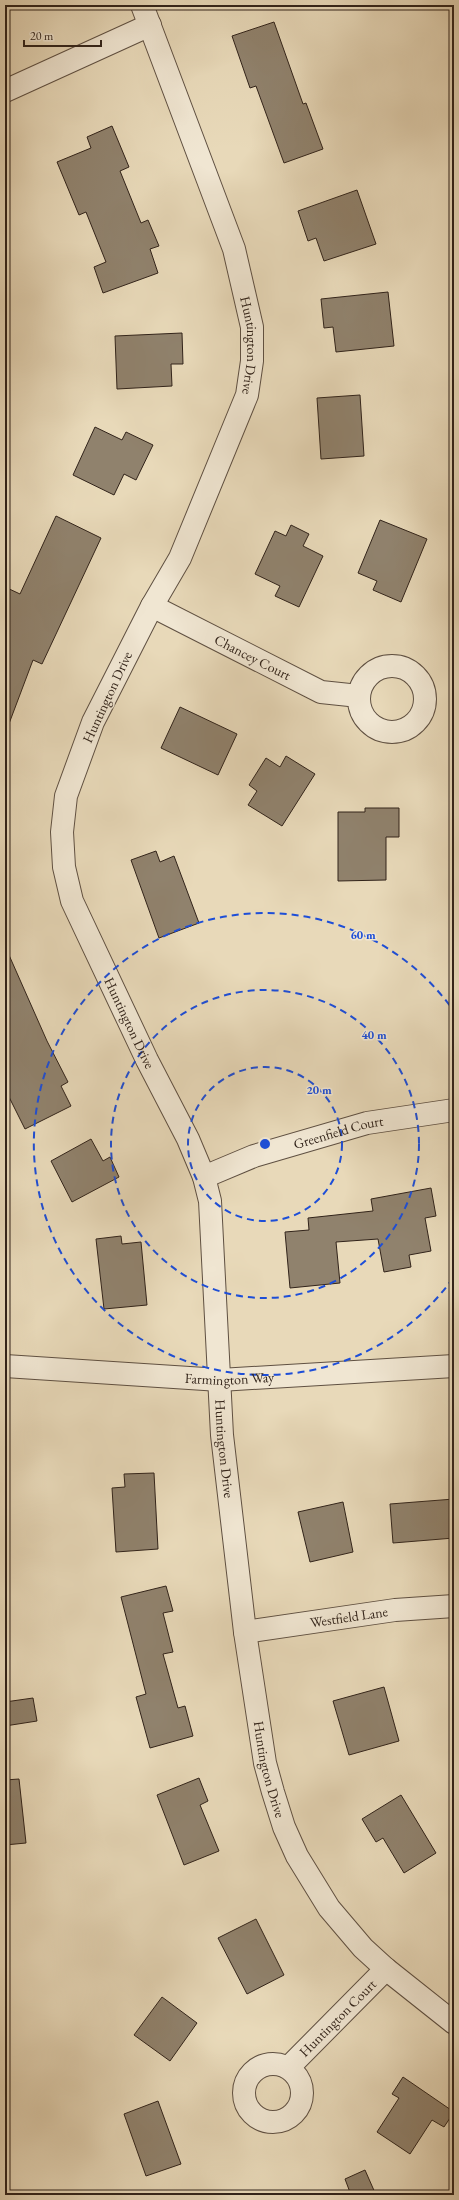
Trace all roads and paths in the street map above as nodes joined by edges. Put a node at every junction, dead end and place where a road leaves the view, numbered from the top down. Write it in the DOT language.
graph roads {
  1 [pos="142,5"];
  2 [pos="150,25"];
  3 [pos="5,91"];
  4 [pos="152,606"];
  5 [pos="359,696"];
  6 [pos="454,1110"];
  7 [pos="204,1177"];
  8 [pos="5,1366"];
  9 [pos="454,1366"];
  10 [pos="220,1380"];
  11 [pos="454,1606"];
  12 [pos="245,1632"];
  13 [pos="386,1969"];
  14 [pos="454,2023"];
  15 [pos="289,2068"];
  1 -- 2 [label="street, Huntington Drive"];
  2 -- 3 [label="street"];
  2 -- 4 [label="street, Huntington Drive"];
  4 -- 5 [label="street, Chancey Court"];
  4 -- 7 [label="street, Huntington Drive"];
  6 -- 7 [label="street, Greenfield Court"];
  7 -- 10 [label="street, Huntington Drive"];
  8 -- 10 [label="street, Farmington Way"];
  9 -- 10 [label="street, Farmington Way"];
  10 -- 12 [label="street, Huntington Drive"];
  11 -- 12 [label="street, Westfield Lane"];
  12 -- 13 [label="street, Huntington Drive"];
  13 -- 14 [label="street, Huntington Drive"];
  13 -- 15 [label="street, Huntington Court"];
}
